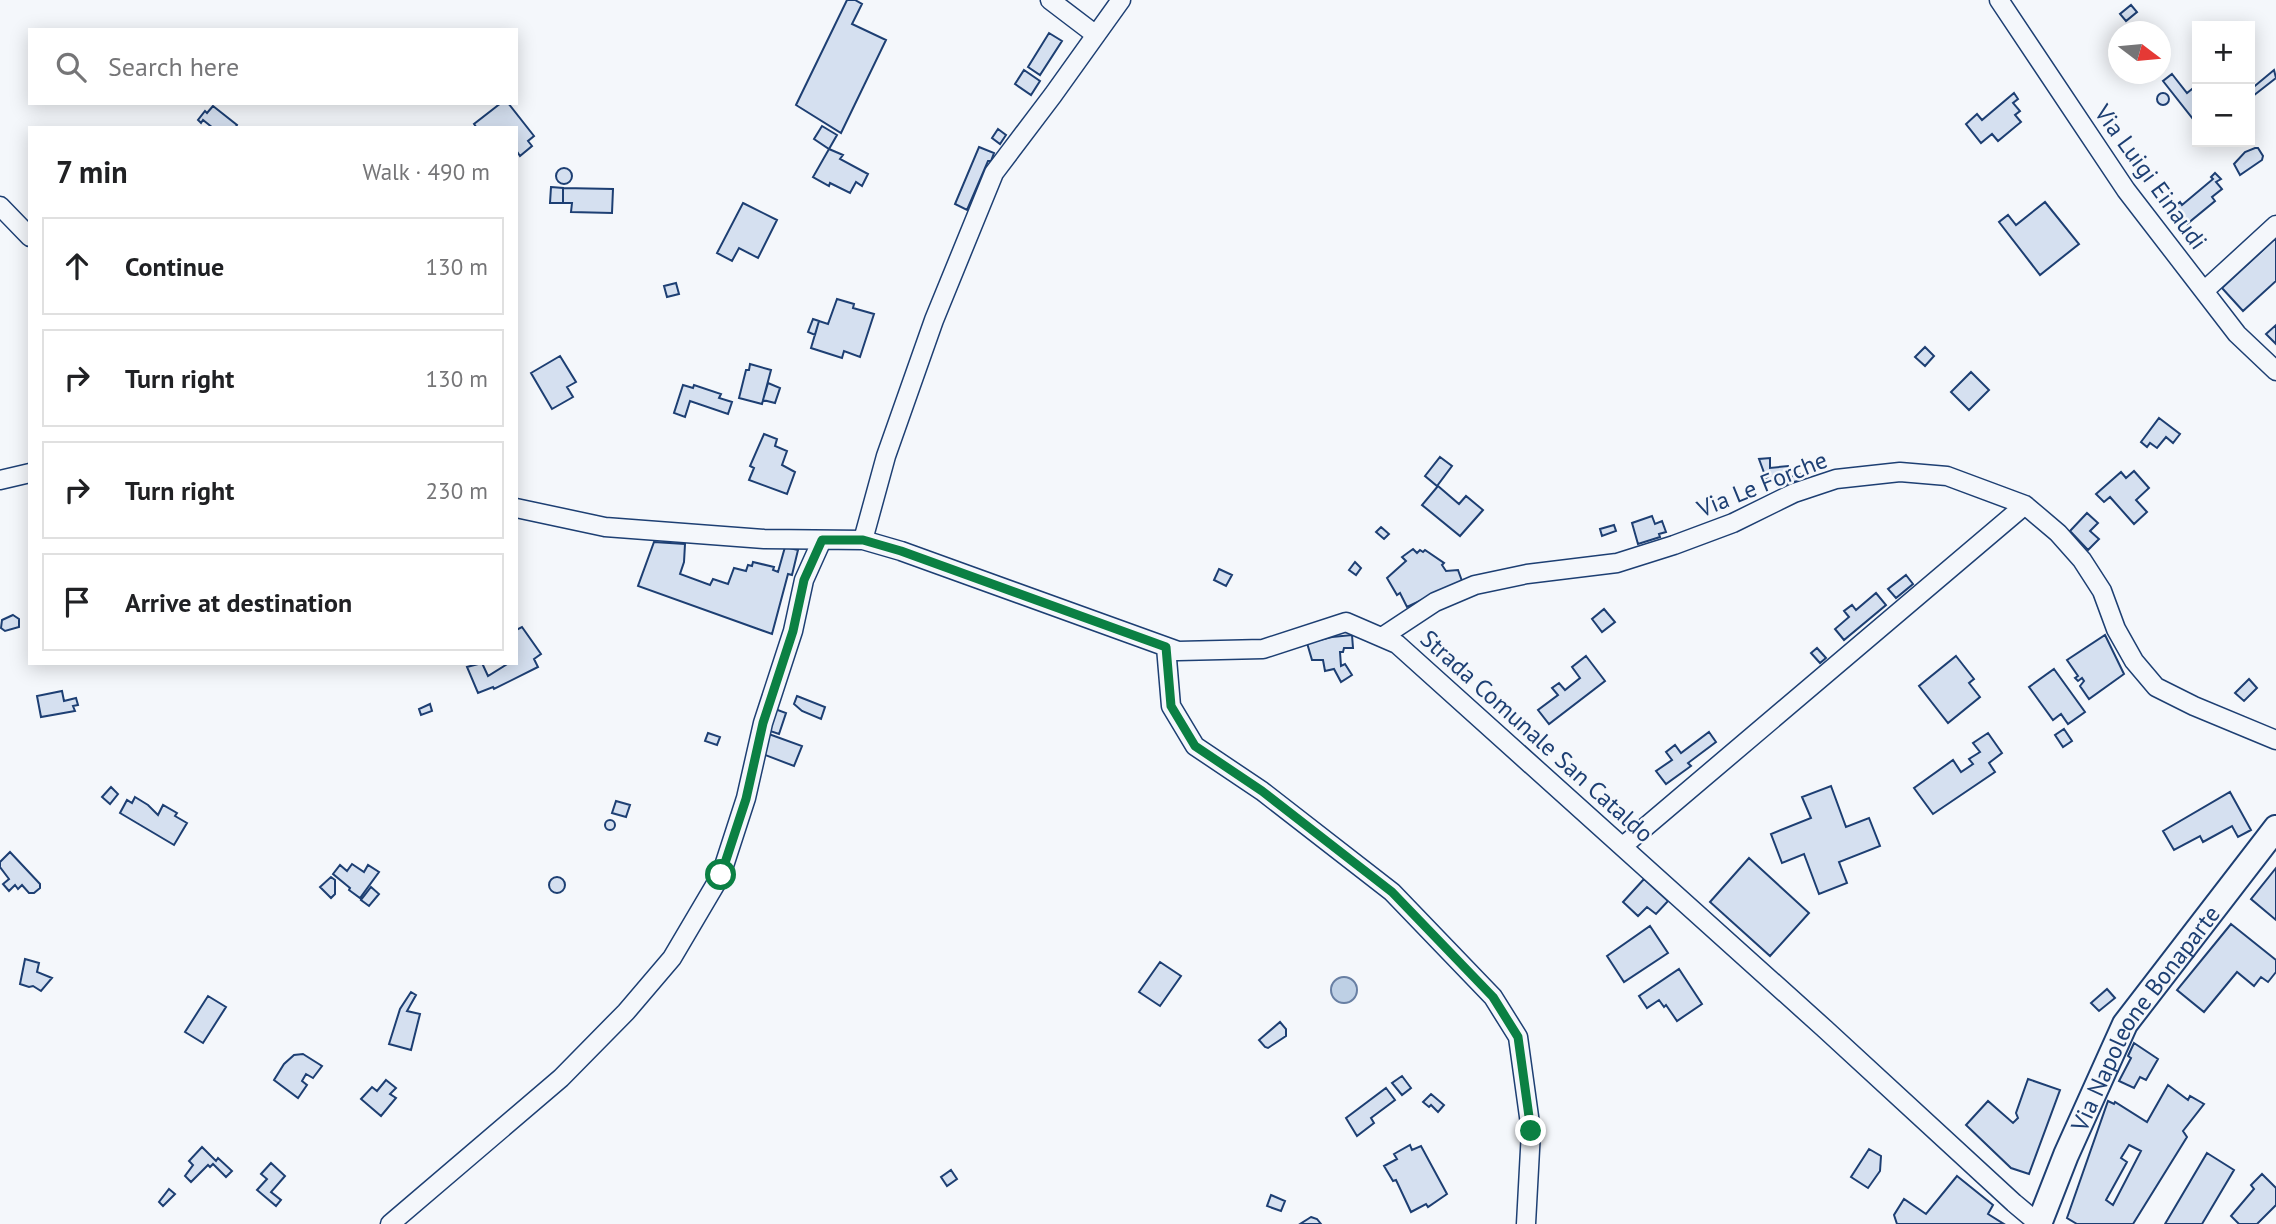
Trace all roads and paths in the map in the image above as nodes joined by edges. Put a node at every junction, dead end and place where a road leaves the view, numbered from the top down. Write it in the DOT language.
graph roads {
  1 [pos="1050,0"];
  2 [pos="1121,0"];
  3 [pos="1999,0"];
  4 [pos="1096,35"];
  5 [pos="0,206"];
  6 [pos="2276,225"];
  7 [pos="28,235"];
  8 [pos="2204,291"];
  9 [pos="2276,371"];
  10 [pos="28,473"];
  11 [pos="0,480"];
  12 [pos="2025,505"];
  13 [pos="518,508"];
  14 [pos="822,540"];
  15 [pos="863,540"];
  16 [pos="1382,637"];
  17 [pos="1166,647"];
  18 [pos="2276,740"];
  19 [pos="2276,828"];
  20 [pos="1623,846"];
  21 [pos="390,1224"];
  22 [pos="1526,1224"];
  23 [pos="2039,1224"];
  1 -- 4 [label="street"];
  2 -- 4 [label="street"];
  3 -- 8 [label="street, Via Luigi Einaudi"];
  4 -- 15 [label="street"];
  5 -- 7 [label="street"];
  6 -- 8 [label="street"];
  8 -- 9 [label="street, Via Luigi Einaudi"];
  10 -- 11 [label="street"];
  12 -- 16 [label="street, Via Le Forche"];
  12 -- 18 [label="street, Via Le Forche"];
  12 -- 20 [label="street"];
  13 -- 14 [label="street, Strada Comunale San Cataldo"];
  14 -- 15 [label="street, Strada Comunale San Cataldo"];
  14 -- 21 [label="street"];
  15 -- 17 [label="street, Strada Comunale San Cataldo"];
  16 -- 17 [label="street, Strada Comunale San Cataldo"];
  16 -- 20 [label="street, Strada Comunale San Cataldo"];
  17 -- 22 [label="street"];
  19 -- 23 [label="main road, Via Napoleone Bonaparte"];
  20 -- 23 [label="street, Strada Comunale San Cataldo"];
}
